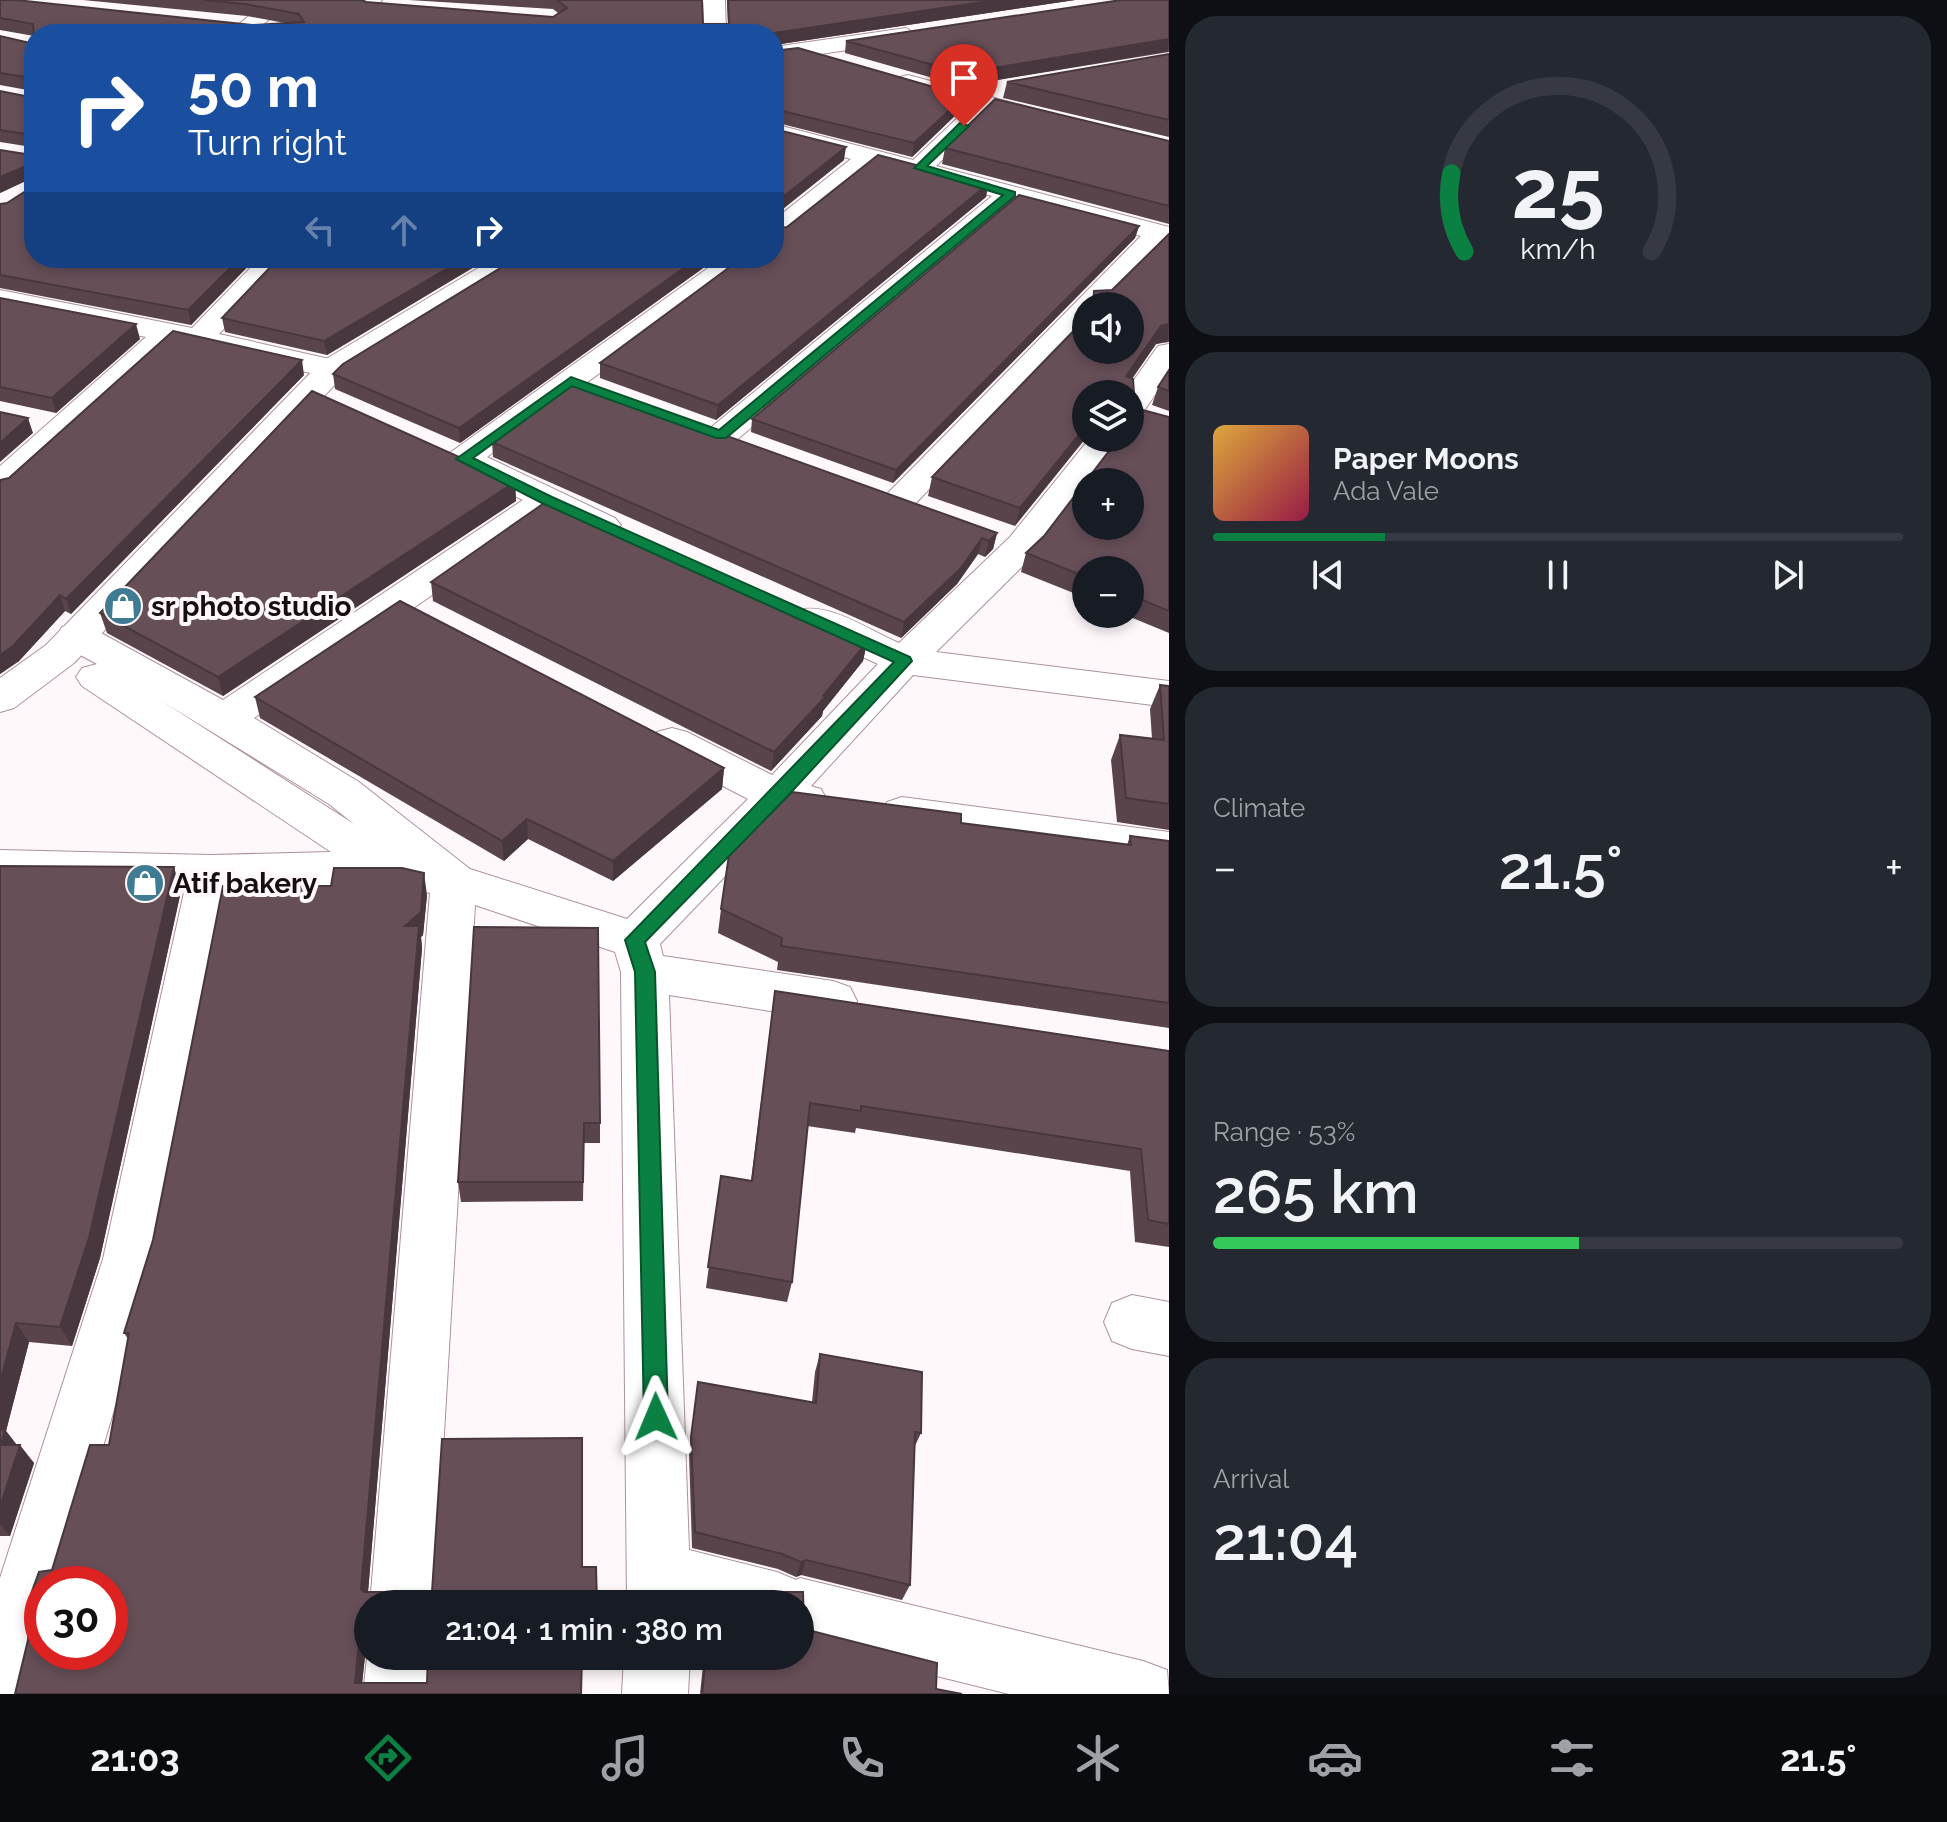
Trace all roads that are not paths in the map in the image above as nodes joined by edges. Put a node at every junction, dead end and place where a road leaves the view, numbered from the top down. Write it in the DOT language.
graph roads {
  1 [pos="281,0"];
  2 [pos="739,0"];
  3 [pos="713,2"];
  4 [pos="369,3"];
  5 [pos="398,7"];
  6 [pos="215,23"];
  7 [pos="219,24"];
  8 [pos="250,24"];
  9 [pos="350,24"];
  10 [pos="714,24"];
  11 [pos="921,33"];
  12 [pos="800,51"];
  13 [pos="784,53"];
  14 [pos="856,67"];
  15 [pos="884,75"];
  16 [pos="1016,85"];
  17 [pos="955,95"];
  18 [pos="986,104"];
  19 [pos="1063,123"];
  20 [pos="784,134"];
  21 [pos="871,156"];
  22 [pos="919,168"];
  23 [pos="1011,194"];
  24 [pos="784,225"];
  25 [pos="1165,234"];
  26 [pos="265,268"];
  27 [pos="501,268"];
  28 [pos="728,268"];
  29 [pos="1104,292"];
  30 [pos="0,299"];
  31 [pos="1072,323"];
  32 [pos="184,335"];
  33 [pos="1169,353"];
  34 [pos="327,389"];
  35 [pos="1144,404"];
  36 [pos="25,419"];
  37 [pos="63,427"];
  38 [pos="721,436"];
  39 [pos="1094,452"];
  40 [pos="0,484"];
  41 [pos="547,500"];
  42 [pos="899,500"];
  43 [pos="633,538"];
  44 [pos="400,602"];
  45 [pos="776,603"];
  46 [pos="442,624"];
  47 [pos="68,645"];
  48 [pos="904,661"];
  49 [pos="1169,694"];
  50 [pos="0,698"];
  51 [pos="224,718"];
  52 [pos="637,724"];
  53 [pos="777,796"];
  54 [pos="1169,848"];
  55 [pos="0,867"];
  56 [pos="388,868"];
  57 [pos="211,872"];
  58 [pos="454,881"];
  59 [pos="640,956"];
  60 [pos="876,1008"];
  61 [pos="403,1590"];
  62 [pos="659,1590"];
  63 [pos="814,1613"];
  64 [pos="397,1670"];
  65 [pos="656,1670"];
  66 [pos="0,1680"];
  67 [pos="396,1694"];
  68 [pos="655,1694"];
  69 [pos="1143,1694"];
  1 -- 8 [label="street"];
  2 -- 3 [label="street"];
  3 -- 10 [label="street"];
  4 -- 5 [label="street"];
  4 -- 9 [label="street"];
  6 -- 7 [label="street"];
  11 -- 12 [label="street"];
  12 -- 13 [label="street"];
  12 -- 14 [label="street"];
  15 -- 17 [label="street"];
  16 -- 17 [label="street"];
  17 -- 18 [label="street"];
  18 -- 19 [label="street"];
  18 -- 22 [label="street"];
  20 -- 21 [label="street"];
  21 -- 22 [label="street"];
  21 -- 24 [label="street"];
  22 -- 23 [label="street"];
  23 -- 25 [label="street"];
  23 -- 38 [label="street"];
  25 -- 29 [label="street"];
  26 -- 32 [label="street"];
  27 -- 34 [label="street"];
  28 -- 41 [label="street"];
  30 -- 32 [label="street"];
  31 -- 42 [label="street"];
  32 -- 34 [label="street"];
  32 -- 37 [label="street"];
  33 -- 35 [label="street"];
  34 -- 47 [label="street"];
  36 -- 37 [label="street"];
  37 -- 40 [label="street"];
  39 -- 48 [label="street"];
  41 -- 43 [label="street"];
  41 -- 44 [label="street"];
  44 -- 46 [label="street"];
  44 -- 51 [label="street"];
  45 -- 48 [label="street"];
  47 -- 50 [label="street"];
  47 -- 51 [label="street"];
  47 -- 56 [label="street"];
  48 -- 49 [label="street"];
  48 -- 53 [label="street"];
  51 -- 58 [label="street"];
  52 -- 53 [label="street"];
  53 -- 54 [label="street"];
  53 -- 59 [label="street"];
  55 -- 57 [label="street"];
  56 -- 57 [label="street"];
  56 -- 58 [label="street"];
  57 -- 66 [label="street"];
  58 -- 59 [label="street"];
  58 -- 61 [label="street"];
  59 -- 60 [label="street"];
  59 -- 62 [label="street"];
  63 -- 69 [label="street"];
  64 -- 67 [label="street"];
  65 -- 68 [label="street"];
}
